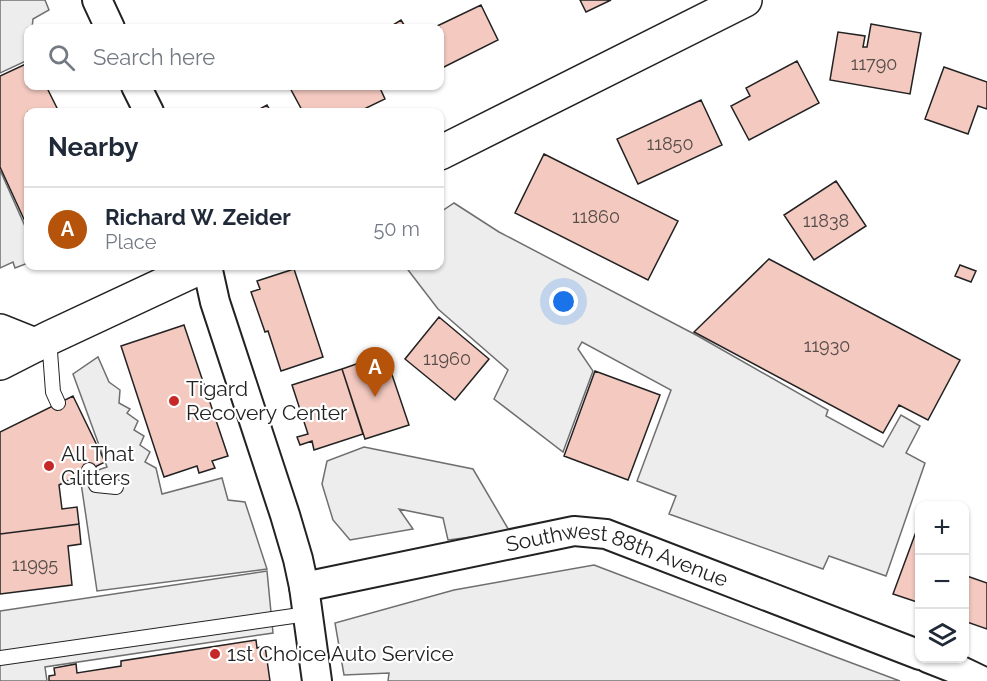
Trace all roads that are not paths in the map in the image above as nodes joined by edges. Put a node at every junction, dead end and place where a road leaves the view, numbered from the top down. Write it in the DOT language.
graph roads {
  1 [pos="97,0"];
  2 [pos="745,0"];
  3 [pos="108,24"];
  4 [pos="138,90"];
  5 [pos="147,108"];
  6 [pos="444,151"];
  7 [pos="196,270"];
  8 [pos="206,270"];
  9 [pos="0,331"];
  10 [pos="42,342"];
  11 [pos="0,363"];
  12 [pos="58,403"];
  13 [pos="89,470"];
  14 [pos="117,487"];
  15 [pos="305,600"];
  16 [pos="915,653"];
  17 [pos="0,658"];
  18 [pos="941,663"];
  19 [pos="316,681"];
  20 [pos="982,681"];
  1 -- 3 [label="street"];
  2 -- 6 [label="main road"];
  4 -- 5 [label="street"];
  7 -- 10 [label="main road"];
  8 -- 15 [label="street"];
  9 -- 10 [label="main road"];
  10 -- 11 [label="main road"];
  10 -- 12 [label="lane"];
  13 -- 14 [label="lane"];
  15 -- 16 [label="street, Southwest 88th Avenue"];
  15 -- 17 [label="lane"];
  15 -- 19 [label="street"];
  18 -- 20 [label="street"];
}
